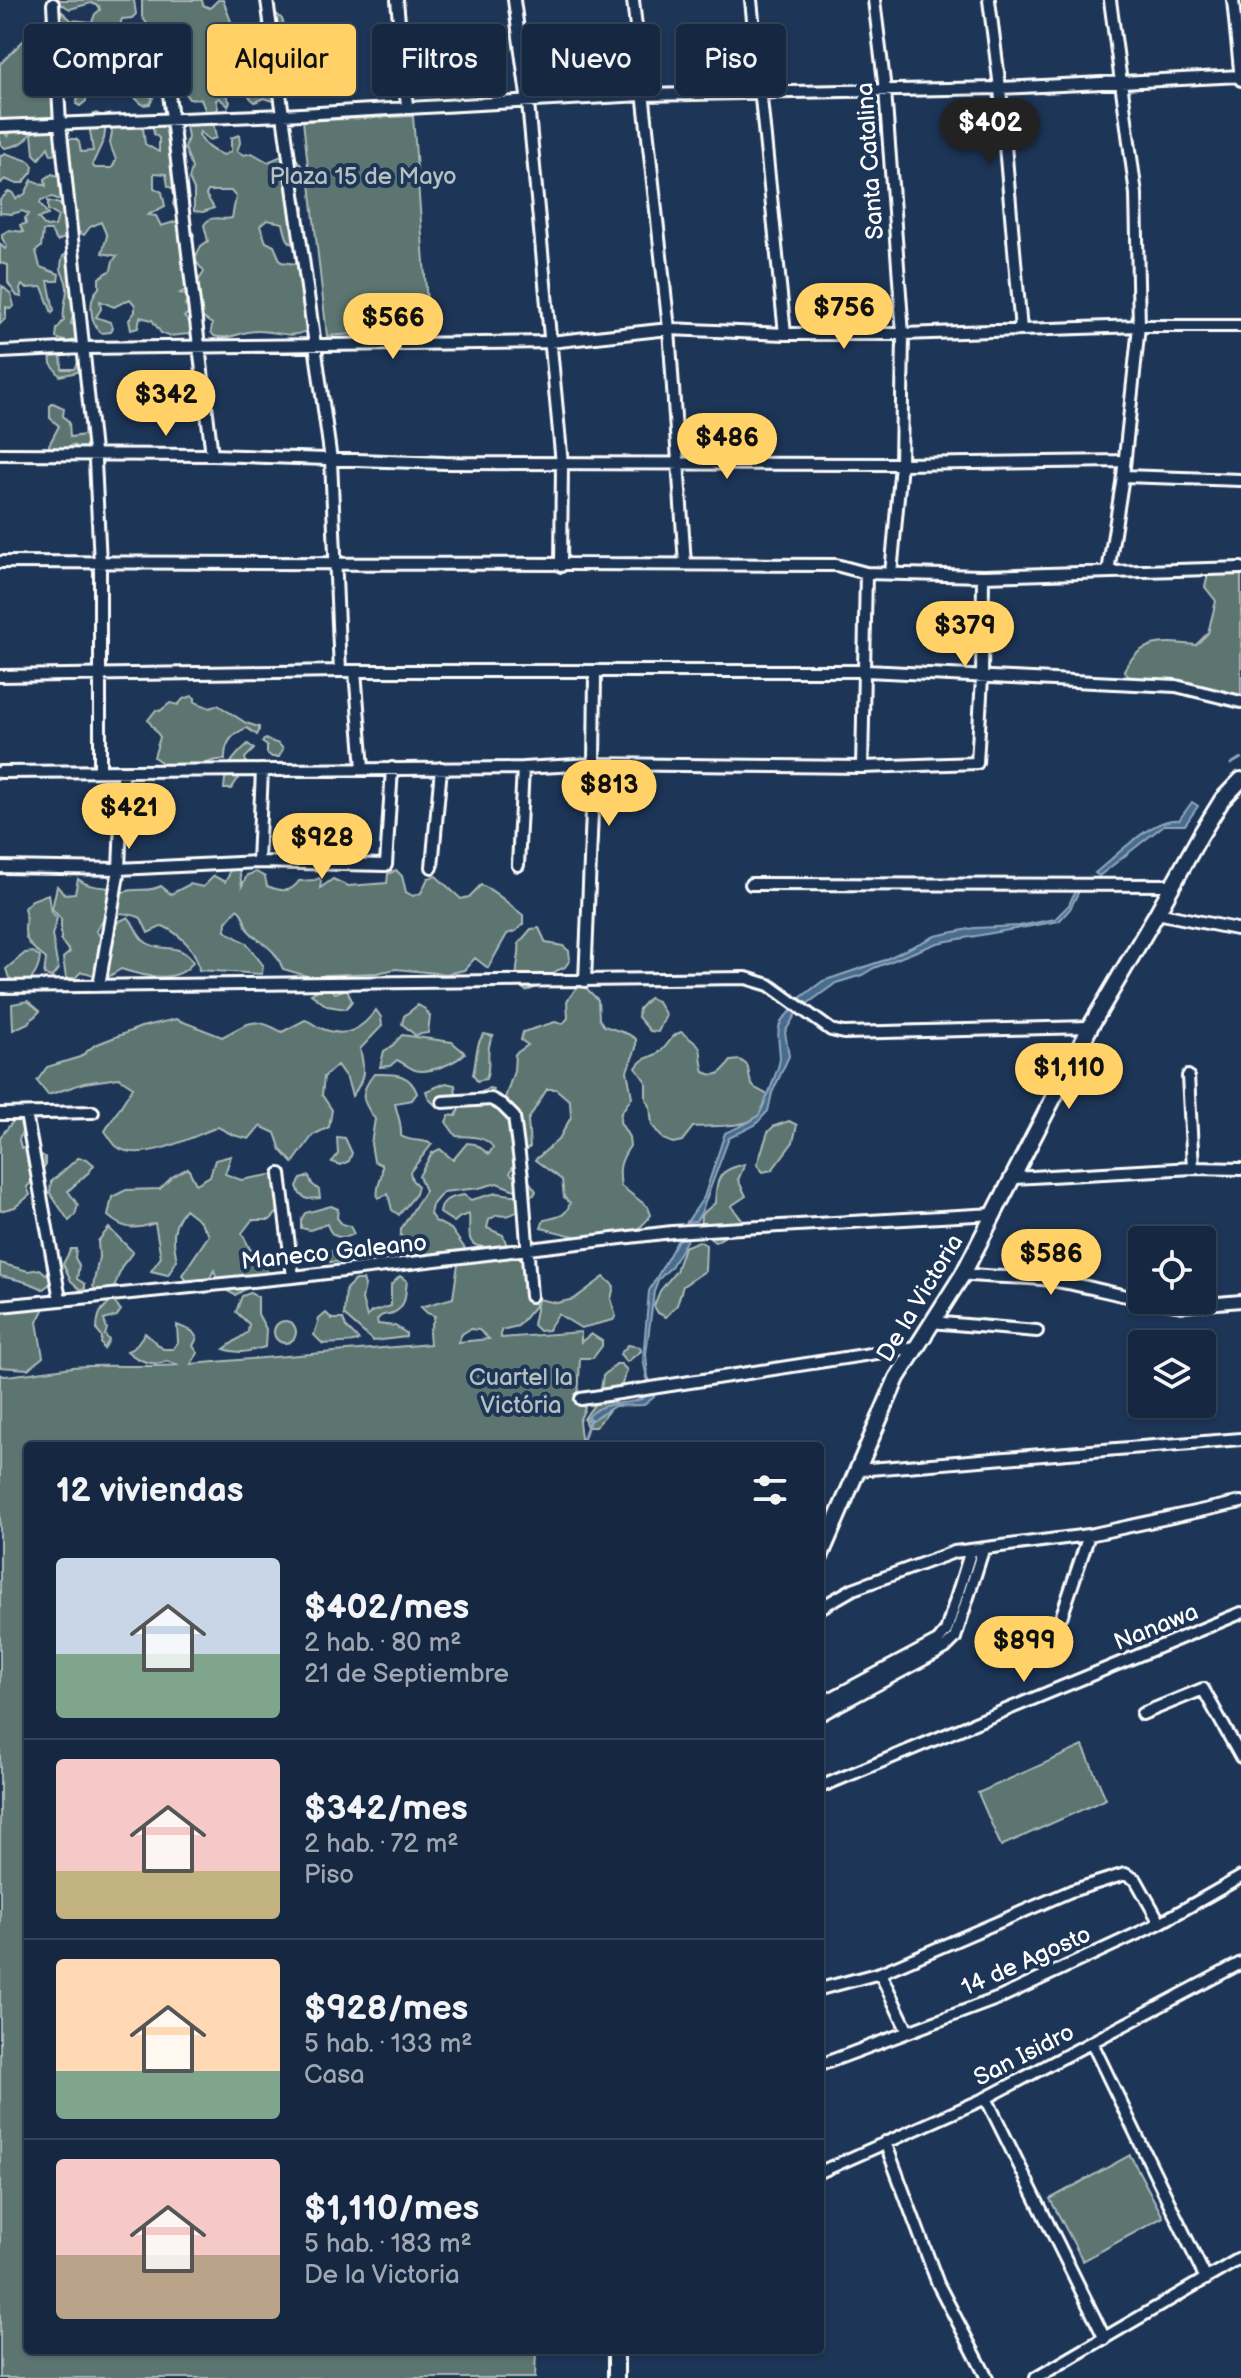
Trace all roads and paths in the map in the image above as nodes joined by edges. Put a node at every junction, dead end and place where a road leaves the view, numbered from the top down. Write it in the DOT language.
graph roads {
  1 [pos="267,0"];
  2 [pos="397,0"];
  3 [pos="514,0"];
  4 [pos="633,0"];
  5 [pos="751,0"];
  6 [pos="874,0"];
  7 [pos="989,0"];
  8 [pos="1110,0"];
  9 [pos="1233,0"];
  10 [pos="53,4"];
  11 [pos="635,24"];
  12 [pos="753,24"];
  13 [pos="1241,78"];
  14 [pos="1121,83"];
  15 [pos="1000,88"];
  16 [pos="885,90"];
  17 [pos="786,92"];
  18 [pos="168,96"];
  19 [pos="628,96"];
  20 [pos="642,96"];
  21 [pos="760,96"];
  22 [pos="528,103"];
  23 [pos="407,106"];
  24 [pos="283,115"];
  25 [pos="170,119"];
  26 [pos="60,123"];
  27 [pos="0,126"];
  28 [pos="1139,326"];
  29 [pos="1241,326"];
  30 [pos="669,329"];
  31 [pos="1021,330"];
  32 [pos="785,334"];
  33 [pos="903,334"];
  34 [pos="550,342"];
  35 [pos="314,345"];
  36 [pos="200,346"];
  37 [pos="84,348"];
  38 [pos="0,352"];
  39 [pos="0,454"];
  40 [pos="94,454"];
  41 [pos="212,455"];
  42 [pos="331,460"];
  43 [pos="1123,461"];
  44 [pos="562,464"];
  45 [pos="679,464"];
  46 [pos="901,464"];
  47 [pos="1123,476"];
  48 [pos="1241,480"];
  49 [pos="0,562"];
  50 [pos="100,563"];
  51 [pos="336,564"];
  52 [pos="685,564"];
  53 [pos="561,566"];
  54 [pos="1241,568"];
  55 [pos="1108,572"];
  56 [pos="866,573"];
  57 [pos="891,574"];
  58 [pos="983,576"];
  59 [pos="340,671"];
  60 [pos="355,671"];
  61 [pos="866,671"];
  62 [pos="595,673"];
  63 [pos="0,676"];
  64 [pos="99,676"];
  65 [pos="982,678"];
  66 [pos="1241,702"];
  67 [pos="594,764"];
  68 [pos="862,767"];
  69 [pos="363,768"];
  70 [pos="392,768"];
  71 [pos="441,768"];
  72 [pos="523,768"];
  73 [pos="100,770"];
  74 [pos="262,770"];
  75 [pos="0,772"];
  76 [pos="123,773"];
  77 [pos="1241,780"];
  78 [pos="258,862"];
  79 [pos="518,865"];
  80 [pos="0,867"];
  81 [pos="432,867"];
  82 [pos="119,869"];
  83 [pos="751,884"];
  84 [pos="1172,885"];
  85 [pos="1157,913"];
  86 [pos="1241,930"];
  87 [pos="585,981"];
  88 [pos="99,986"];
  89 [pos="0,987"];
  90 [pos="1090,1027"];
  91 [pos="1188,1076"];
  92 [pos="443,1102"];
  93 [pos="93,1112"];
  94 [pos="0,1114"];
  95 [pos="26,1114"];
  96 [pos="1193,1168"];
  97 [pos="1241,1169"];
  98 [pos="280,1174"];
  99 [pos="1014,1178"];
  100 [pos="994,1214"];
  101 [pos="527,1250"];
  102 [pos="963,1274"];
  103 [pos="293,1277"];
  104 [pos="531,1296"];
  105 [pos="1128,1296"];
  106 [pos="60,1299"];
  107 [pos="1241,1301"];
  108 [pos="1216,1303"];
  109 [pos="0,1306"];
  110 [pos="931,1322"];
  111 [pos="1037,1331"];
  112 [pos="915,1347"];
  113 [pos="581,1399"];
  114 [pos="1241,1439"];
  115 [pos="857,1470"];
  116 [pos="1241,1502"];
  117 [pos="1089,1535"];
  118 [pos="824,1548"];
  119 [pos="971,1550"];
  120 [pos="983,1550"];
  121 [pos="824,1606"];
  122 [pos="1241,1613"];
  123 [pos="1062,1615"];
  124 [pos="951,1635"];
  125 [pos="824,1702"];
  126 [pos="824,1713"];
  127 [pos="1142,1714"];
  128 [pos="1241,1757"];
  129 [pos="824,1785"];
  130 [pos="1241,1877"];
  131 [pos="1160,1923"];
  132 [pos="1241,1963"];
  133 [pos="880,1973"];
  134 [pos="824,1988"];
  135 [pos="908,2032"];
  136 [pos="1092,2043"];
  137 [pos="824,2064"];
  138 [pos="986,2098"];
  139 [pos="885,2142"];
  140 [pos="824,2170"];
  141 [pos="1241,2258"];
  142 [pos="1206,2279"];
  143 [pos="1105,2339"];
  144 [pos="616,2354"];
  145 [pos="616,2378"];
  146 [pos="987,2378"];
  147 [pos="1036,2378"];
  1 -- 24 [label="street"];
  2 -- 23 [label="street"];
  3 -- 22 [label="street"];
  4 -- 11 [label="street"];
  5 -- 12 [label="street"];
  6 -- 16 [label="street, Santa Catalina"];
  7 -- 15 [label="street"];
  8 -- 14 [label="street"];
  9 -- 13 [label="street"];
  10 -- 26 [label="street"];
  13 -- 14 [label="street"];
  14 -- 15 [label="street"];
  14 -- 28 [label="street"];
  15 -- 16 [label="street"];
  15 -- 31 [label="street"];
  16 -- 17 [label="street"];
  16 -- 33 [label="street, Santa Catalina"];
  18 -- 25 [label="street"];
  19 -- 22 [label="street"];
  20 -- 30 [label="street"];
  21 -- 32 [label="street"];
  22 -- 23 [label="street"];
  22 -- 34 [label="street"];
  23 -- 24 [label="street"];
  24 -- 25 [label="street"];
  24 -- 35 [label="street"];
  25 -- 26 [label="street"];
  25 -- 36 [label="street"];
  26 -- 27 [label="street"];
  26 -- 37 [label="street"];
  28 -- 29 [label="street"];
  28 -- 31 [label="street"];
  28 -- 43 [label="street"];
  30 -- 32 [label="street"];
  30 -- 34 [label="street"];
  30 -- 45 [label="street"];
  31 -- 33 [label="street"];
  32 -- 33 [label="street"];
  33 -- 46 [label="street, Santa Catalina"];
  34 -- 35 [label="street"];
  34 -- 44 [label="street"];
  35 -- 36 [label="street"];
  35 -- 42 [label="street"];
  36 -- 37 [label="street"];
  36 -- 41 [label="street"];
  37 -- 38 [label="street"];
  37 -- 40 [label="street"];
  39 -- 40 [label="street"];
  40 -- 41 [label="street"];
  40 -- 50 [label="street"];
  41 -- 42 [label="street"];
  42 -- 44 [label="street"];
  42 -- 51 [label="street"];
  43 -- 46 [label="street"];
  43 -- 47 [label="street"];
  44 -- 45 [label="street"];
  44 -- 53 [label="street"];
  45 -- 46 [label="street"];
  45 -- 52 [label="street"];
  46 -- 57 [label="street, Santa Catalina"];
  47 -- 48 [label="street"];
  47 -- 55 [label="street"];
  49 -- 50 [label="street"];
  50 -- 51 [label="street"];
  50 -- 64 [label="street"];
  51 -- 53 [label="street"];
  51 -- 59 [label="street"];
  52 -- 53 [label="street"];
  52 -- 56 [label="street"];
  54 -- 55 [label="street"];
  55 -- 58 [label="street"];
  56 -- 57 [label="street"];
  56 -- 61 [label="street"];
  57 -- 58 [label="street"];
  58 -- 65 [label="street"];
  59 -- 60 [label="street"];
  59 -- 64 [label="street"];
  60 -- 62 [label="street"];
  60 -- 69 [label="street"];
  61 -- 62 [label="street"];
  61 -- 65 [label="street"];
  61 -- 68 [label="street"];
  62 -- 67 [label="street"];
  63 -- 64 [label="street"];
  64 -- 73 [label="street"];
  65 -- 66 [label="street"];
  65 -- 68 [label="street"];
  67 -- 68 [label="street"];
  67 -- 72 [label="street"];
  67 -- 87 [label="street"];
  69 -- 70 [label="street"];
  69 -- 74 [label="street"];
  70 -- 71 [label="street"];
  70 -- 78 [label="street"];
  71 -- 72 [label="street"];
  71 -- 81 [label="street"];
  72 -- 79 [label="street"];
  73 -- 75 [label="street"];
  73 -- 76 [label="street"];
  74 -- 76 [label="street"];
  74 -- 78 [label="street"];
  76 -- 82 [label="street"];
  77 -- 84 [label="main road, De la Victoria"];
  78 -- 82 [label="street"];
  80 -- 82 [label="street"];
  82 -- 88 [label="street"];
  83 -- 84 [label="street"];
  84 -- 85 [label="main road, De la Victoria"];
  85 -- 86 [label="street"];
  85 -- 90 [label="main road, De la Victoria"];
  87 -- 88 [label="street"];
  87 -- 90 [label="street"];
  88 -- 89 [label="street"];
  90 -- 99 [label="main road, De la Victoria"];
  91 -- 96 [label="street"];
  92 -- 101 [label="street"];
  93 -- 95 [label="street"];
  94 -- 95 [label="street"];
  95 -- 106 [label="street"];
  96 -- 97 [label="street"];
  96 -- 99 [label="street"];
  98 -- 103 [label="street"];
  99 -- 100 [label="main road, De la Victoria"];
  100 -- 101 [label="street, Maneco Galeano"];
  100 -- 102 [label="main road, De la Victoria"];
  101 -- 103 [label="street, Maneco Galeano"];
  101 -- 104 [label="street"];
  102 -- 105 [label="street"];
  102 -- 110 [label="main road, De la Victoria"];
  103 -- 106 [label="street, Maneco Galeano"];
  106 -- 109 [label="street, Maneco Galeano"];
  107 -- 108 [label="street"];
  110 -- 111 [label="street"];
  110 -- 112 [label="main road, De la Victoria"];
  112 -- 113 [label="street"];
  112 -- 115 [label="main road, De la Victoria"];
  114 -- 115 [label="street"];
  115 -- 118 [label="main road, De la Victoria"];
  116 -- 117 [label="street"];
  117 -- 120 [label="street"];
  117 -- 123 [label="street"];
  119 -- 120 [label="street"];
  119 -- 121 [label="street"];
  119 -- 124 [label="street"];
  120 -- 124 [label="street"];
  122 -- 129 [label="street, Nanawa"];
  124 -- 125 [label="street"];
  124 -- 126 [label="street"];
  127 -- 128 [label="street"];
  130 -- 131 [label="street, 14 de Agosto"];
  131 -- 133 [label="street"];
  131 -- 135 [label="street, 14 de Agosto"];
  132 -- 136 [label="street, San Isidro"];
  133 -- 134 [label="street"];
  133 -- 135 [label="street"];
  135 -- 137 [label="street, 14 de Agosto"];
  136 -- 138 [label="street, San Isidro"];
  136 -- 142 [label="street"];
  138 -- 139 [label="street, San Isidro"];
  138 -- 143 [label="street"];
  139 -- 140 [label="street, San Isidro"];
  139 -- 146 [label="street"];
  141 -- 142 [label="street"];
  142 -- 143 [label="street"];
  143 -- 147 [label="street"];
  144 -- 145 [label="main road"];
}
